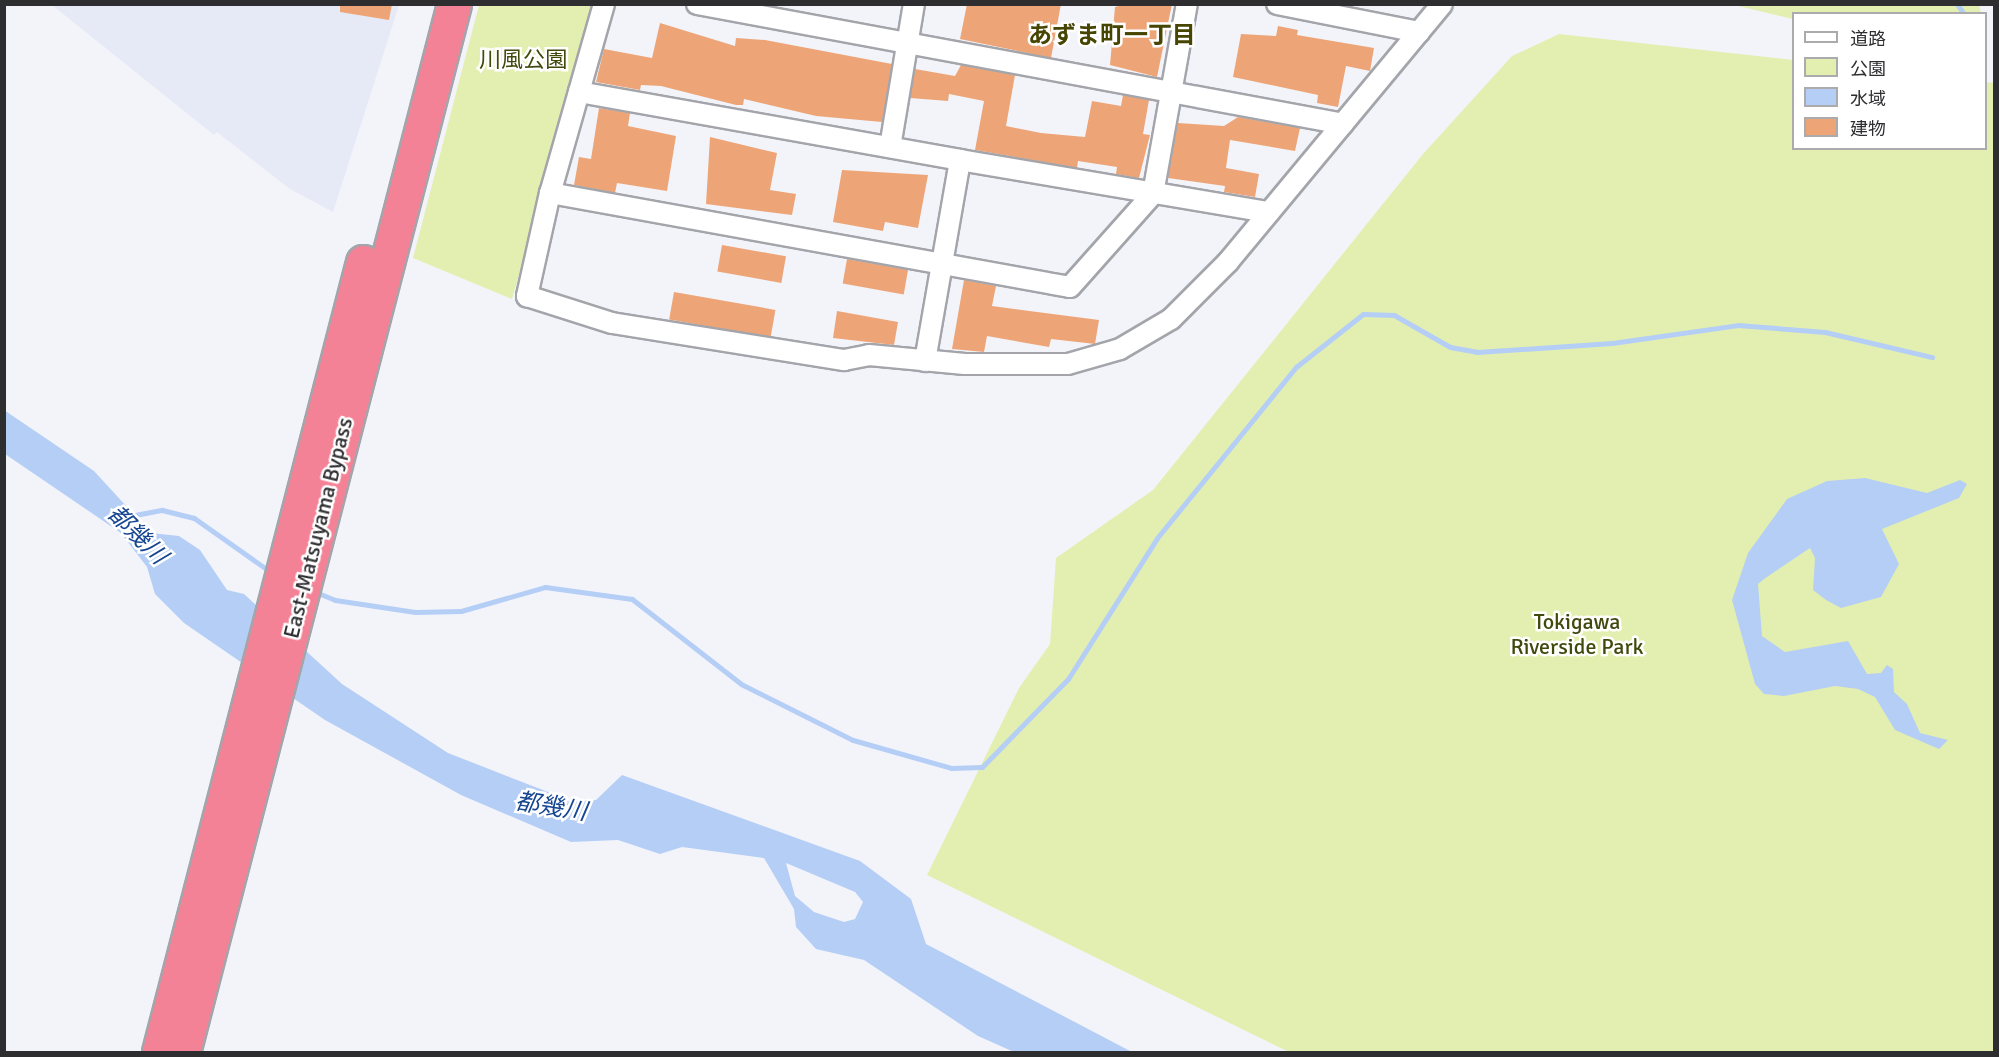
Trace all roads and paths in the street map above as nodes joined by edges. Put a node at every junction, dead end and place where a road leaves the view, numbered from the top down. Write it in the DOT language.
graph roads {
  1 [pos="430,4"];
  2 [pos="454,4"];
  3 [pos="604,4"];
  4 [pos="697,4"];
  5 [pos="914,4"];
  6 [pos="1187,4"];
  7 [pos="1277,4"];
  8 [pos="1442,4"];
  9 [pos="1419,32"];
  10 [pos="908,41"];
  11 [pos="1172,90"];
  12 [pos="579,92"];
  13 [pos="1342,124"];
  14 [pos="890,147"];
  15 [pos="960,160"];
  16 [pos="549,193"];
  17 [pos="1153,194"];
  18 [pos="1269,212"];
  19 [pos="942,263"];
  20 [pos="363,306"];
  21 [pos="925,361"];
  22 [pos="205,921"];
  23 [pos="159,1053"];
  24 [pos="183,1053"];
  1 -- 20 [label="highway, East-Matsuyama Bypass"];
  2 -- 20 [label="highway, East-Matsuyama Bypass"];
  3 -- 12 [label="street"];
  4 -- 10 [label="street"];
  5 -- 10 [label="street"];
  6 -- 11 [label="street"];
  7 -- 9 [label="street"];
  8 -- 9 [label="street"];
  9 -- 13 [label="street"];
  10 -- 11 [label="street"];
  10 -- 14 [label="street"];
  11 -- 13 [label="street"];
  11 -- 17 [label="street"];
  12 -- 14 [label="street"];
  12 -- 16 [label="street"];
  13 -- 18 [label="street"];
  14 -- 15 [label="street"];
  15 -- 17 [label="street"];
  15 -- 19 [label="street"];
  16 -- 19 [label="street"];
  16 -- 21 [label="street"];
  17 -- 18 [label="street"];
  17 -- 19 [label="street"];
  18 -- 21 [label="street"];
  19 -- 21 [label="street"];
  20 -- 22 [label="highway, East-Matsuyama Bypass"];
  22 -- 23 [label="highway, East-Matsuyama Bypass"];
  22 -- 24 [label="highway, East-Matsuyama Bypass"];
}
